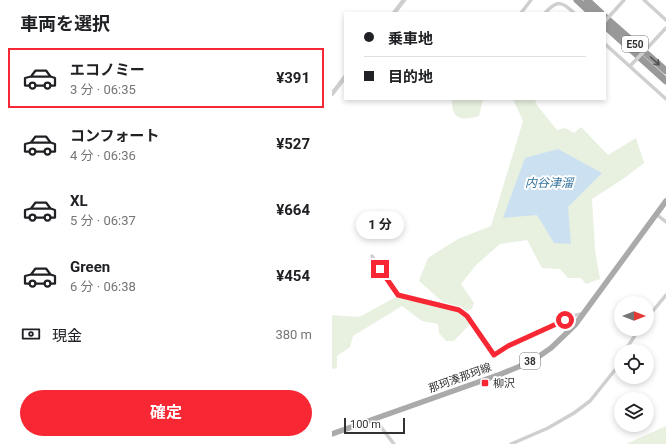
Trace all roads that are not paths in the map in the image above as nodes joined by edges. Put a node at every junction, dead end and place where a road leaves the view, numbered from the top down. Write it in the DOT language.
graph roads {
  1 [pos="404,0"];
  2 [pos="532,0"];
  3 [pos="576,0"];
  4 [pos="587,0"];
  5 [pos="624,0"];
  6 [pos="644,0"];
  7 [pos="395,12"];
  8 [pos="522,12"];
  9 [pos="546,12"];
  10 [pos="573,12"];
  11 [pos="590,12"];
  12 [pos="600,12"];
  13 [pos="606,17"];
  14 [pos="606,20"];
  15 [pos="666,20"];
  16 [pos="606,27"];
  17 [pos="666,28"];
  18 [pos="606,45"];
  19 [pos="630,66"];
  20 [pos="666,71"];
  21 [pos="344,78"];
  22 [pos="666,81"];
  23 [pos="332,94"];
  24 [pos="666,99"];
  25 [pos="666,201"];
  26 [pos="656,214"];
  27 [pos="666,222"];
  28 [pos="372,256"];
  29 [pos="666,295"];
  30 [pos="654,310"];
  31 [pos="584,314"];
  32 [pos="614,371"];
  33 [pos="374,418"];
  34 [pos="332,434"];
  35 [pos="394,444"];
  36 [pos="511,444"];
  1 -- 7 [label="street"];
  2 -- 8 [label="street"];
  3 -- 11 [label="highway"];
  4 -- 12 [label="highway"];
  5 -- 14 [label="street, bridge"];
  6 -- 15 [label="street"];
  9 -- 10 [label="street"];
  13 -- 20 [label="highway, E50, one-way"];
  16 -- 22 [label="highway, E50"];
  17 -- 19 [label="street, bridge"];
  18 -- 19 [label="street"];
  19 -- 24 [label="street"];
  21 -- 23 [label="street"];
  25 -- 26 [label="main road, 那珂湊那珂線 / 38"];
  26 -- 27 [label="street"];
  26 -- 31 [label="main road, 那珂湊那珂線 / 38"];
  28 -- 31 [label="street"];
  29 -- 30 [label="street"];
  31 -- 33 [label="main road, 那珂湊那珂線 / 38"];
  32 -- 36 [label="street"];
  33 -- 34 [label="main road, 那珂湊那珂線 / 38"];
  33 -- 35 [label="street"];
}
